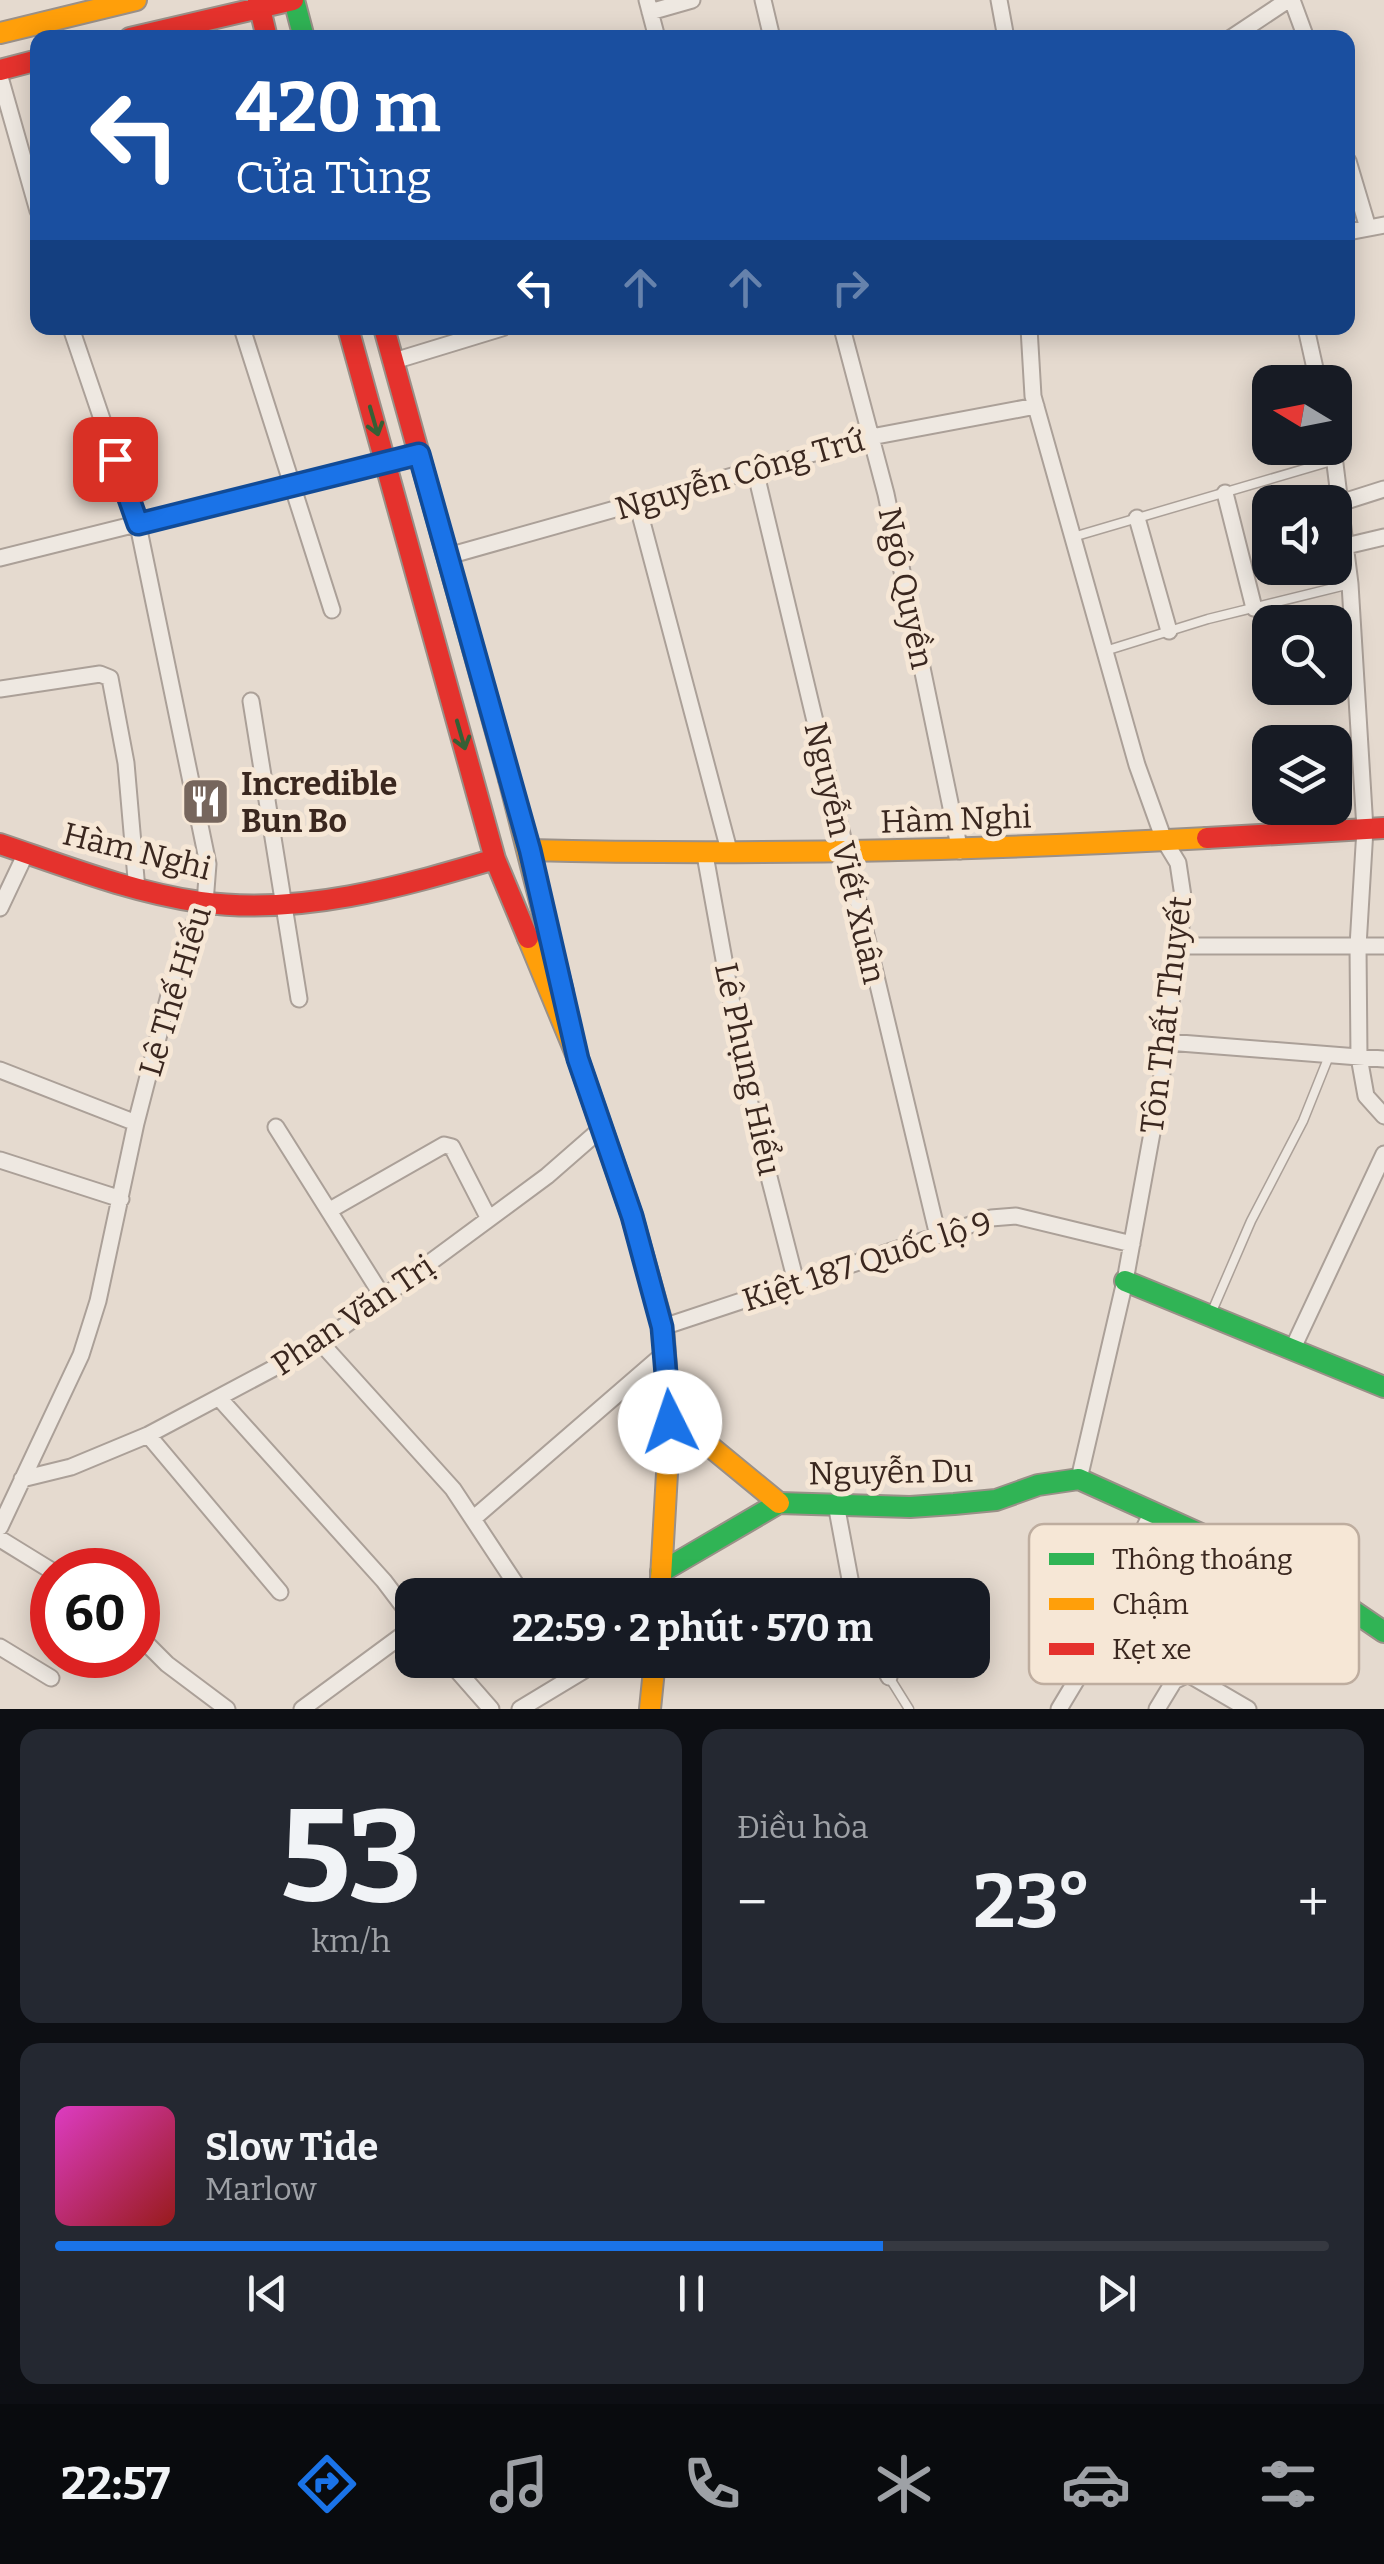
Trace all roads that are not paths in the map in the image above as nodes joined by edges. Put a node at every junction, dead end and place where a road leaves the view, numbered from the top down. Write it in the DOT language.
graph roads {
  1 [pos="136,0"];
  2 [pos="294,0"];
  3 [pos="692,0"];
  4 [pos="763,0"];
  5 [pos="999,0"];
  6 [pos="1290,0"];
  7 [pos="259,4"];
  8 [pos="648,6"];
  9 [pos="170,30"];
  10 [pos="266,30"];
  11 [pos="302,30"];
  12 [pos="770,30"];
  13 [pos="1005,30"];
  14 [pos="1243,30"];
  15 [pos="1303,30"];
  16 [pos="0,33"];
  17 [pos="30,62"];
  18 [pos="0,70"];
  19 [pos="0,77"];
  20 [pos="1355,177"];
  21 [pos="30,183"];
  22 [pos="1376,226"];
  23 [pos="73,335"];
  24 [pos="244,335"];
  25 [pos="350,335"];
  26 [pos="386,335"];
  27 [pos="479,335"];
  28 [pos="844,335"];
  29 [pos="1030,335"];
  30 [pos="1308,335"];
  31 [pos="394,361"];
  32 [pos="1314,365"];
  33 [pos="360,370"];
  34 [pos="1036,406"];
  35 [pos="871,437"];
  36 [pos="419,454"];
  37 [pos="385,462"];
  38 [pos="1302,465"];
  39 [pos="755,470"];
  40 [pos="292,487"];
  41 [pos="1384,489"];
  42 [pos="1224,492"];
  43 [pos="1352,499"];
  44 [pos="637,503"];
  45 [pos="1138,518"];
  46 [pos="138,524"];
  47 [pos="1073,537"];
  48 [pos="1384,537"];
  49 [pos="1352,545"];
  50 [pos="448,556"];
  51 [pos="0,558"];
  52 [pos="414,565"];
  53 [pos="1346,585"];
  54 [pos="1350,585"];
  55 [pos="1253,605"];
  56 [pos="1266,605"];
  57 [pos="1252,609"];
  58 [pos="332,610"];
  59 [pos="1169,631"];
  60 [pos="1105,651"];
  61 [pos="0,689"];
  62 [pos="251,701"];
  63 [pos="1375,829"];
  64 [pos="1164,840"];
  65 [pos="0,844"];
  66 [pos="530,850"];
  67 [pos="960,851"];
  68 [pos="26,852"];
  69 [pos="844,852"];
  70 [pos="730,854"];
  71 [pos="706,855"];
  72 [pos="496,859"];
  73 [pos="137,890"];
  74 [pos="284,902"];
  75 [pos="205,903"];
  76 [pos="0,908"];
  77 [pos="1179,946"];
  78 [pos="1358,946"];
  79 [pos="1384,946"];
  80 [pos="299,999"];
  81 [pos="1167,1042"];
  82 [pos="1329,1054"];
  83 [pos="1359,1057"];
  84 [pos="578,1059"];
  85 [pos="1384,1059"];
  86 [pos="0,1070"];
  87 [pos="1384,1116"];
  88 [pos="136,1123"];
  89 [pos="276,1127"];
  90 [pos="602,1128"];
  91 [pos="1384,1154"];
  92 [pos="0,1160"];
  93 [pos="121,1199"];
  94 [pos="330,1210"];
  95 [pos="489,1219"];
  96 [pos="938,1236"];
  97 [pos="1132,1244"];
  98 [pos="1125,1281"];
  99 [pos="796,1282"];
  100 [pos="383,1298"];
  101 [pos="1210,1316"];
  102 [pos="662,1327"];
  103 [pos="322,1344"];
  104 [pos="1292,1350"];
  105 [pos="666,1352"];
  106 [pos="1384,1387"];
  107 [pos="220,1398"];
  108 [pos="670,1422"];
  109 [pos="148,1436"];
  110 [pos="22,1478"];
  111 [pos="1080,1479"];
  112 [pos="779,1503"];
  113 [pos="836,1504"];
  114 [pos="1151,1514"];
  115 [pos="474,1518"];
  116 [pos="1146,1524"];
  117 [pos="1174,1524"];
  118 [pos="0,1527"];
  119 [pos="0,1539"];
  120 [pos="30,1557"];
  121 [pos="661,1572"];
  122 [pos="512,1578"];
  123 [pos="661,1578"];
  124 [pos="850,1578"];
  125 [pos="280,1592"];
  126 [pos="395,1596"];
  127 [pos="1359,1615"];
  128 [pos="1384,1632"];
  129 [pos="395,1641"];
  130 [pos="0,1646"];
  131 [pos="160,1657"];
  132 [pos="30,1665"];
  133 [pos="464,1678"];
  134 [pos="568,1678"];
  135 [pos="653,1678"];
  136 [pos="890,1678"];
  137 [pos="1074,1684"];
  138 [pos="1173,1684"];
  139 [pos="1206,1684"];
  140 [pos="227,1709"];
  141 [pos="302,1709"];
  142 [pos="491,1709"];
  143 [pos="520,1709"];
  144 [pos="650,1709"];
  145 [pos="909,1709"];
  146 [pos="1059,1709"];
  147 [pos="1157,1709"];
  148 [pos="1248,1709"];
  1 -- 16 [label="main road"];
  2 -- 7 [label="main road"];
  2 -- 11 [label="main road"];
  3 -- 8 [label="street"];
  4 -- 12 [label="street"];
  5 -- 13 [label="street"];
  6 -- 14 [label="street"];
  6 -- 15 [label="street"];
  7 -- 9 [label="main road"];
  7 -- 10 [label="main road"];
  17 -- 18 [label="main road"];
  19 -- 21 [label="street"];
  20 -- 22 [label="street"];
  23 -- 46 [label="street, Lê Thế Hiếu"];
  24 -- 40 [label="street"];
  25 -- 33 [label="main road"];
  26 -- 31 [label="main road"];
  27 -- 31 [label="street"];
  28 -- 35 [label="street, Ngô Quyền"];
  29 -- 34 [label="street, Tôn Thất Thuyết"];
  30 -- 32 [label="street"];
  31 -- 33 [label="main road"];
  31 -- 36 [label="main road"];
  33 -- 37 [label="main road, one-way"];
  34 -- 35 [label="street, Nguyễn Công Trứ"];
  34 -- 47 [label="street, Tôn Thất Thuyết"];
  35 -- 39 [label="street, Nguyễn Công Trứ"];
  35 -- 67 [label="street, Ngô Quyền"];
  36 -- 37 [label="main road"];
  36 -- 50 [label="main road"];
  37 -- 40 [label="street"];
  37 -- 52 [label="main road"];
  38 -- 42 [label="lane"];
  39 -- 44 [label="street, Nguyễn Công Trứ"];
  39 -- 69 [label="street, Nguyễn Viết Xuân"];
  40 -- 46 [label="street"];
  40 -- 58 [label="street"];
  41 -- 43 [label="street"];
  42 -- 45 [label="lane"];
  42 -- 55 [label="street"];
  44 -- 50 [label="street, Nguyễn Công Trứ"];
  44 -- 70 [label="street"];
  45 -- 47 [label="lane"];
  45 -- 59 [label="street"];
  46 -- 51 [label="street"];
  46 -- 75 [label="street, Lê Thế Hiếu"];
  47 -- 60 [label="street, Tôn Thất Thuyết"];
  48 -- 49 [label="street"];
  50 -- 52 [label="main road"];
  50 -- 66 [label="main road"];
  52 -- 72 [label="main road, one-way"];
  53 -- 56 [label="lane"];
  54 -- 63 [label="street"];
  57 -- 59 [label="lane"];
  59 -- 60 [label="lane"];
  60 -- 64 [label="street, Tôn Thất Thuyết"];
  61 -- 73 [label="street"];
  62 -- 74 [label="street"];
  63 -- 64 [label="main road, Hàm Nghi"];
  63 -- 78 [label="street"];
  64 -- 67 [label="main road, Hàm Nghi"];
  64 -- 77 [label="street, Tôn Thất Thuyết"];
  65 -- 68 [label="main road, Hàm Nghi"];
  66 -- 71 [label="main road, Hàm Nghi"];
  66 -- 72 [label="main road, Hàm Nghi"];
  66 -- 84 [label="main road"];
  67 -- 69 [label="main road, Hàm Nghi"];
  68 -- 73 [label="main road, Hàm Nghi"];
  68 -- 76 [label="street"];
  69 -- 70 [label="main road, Hàm Nghi"];
  69 -- 96 [label="street, Nguyễn Viết Xuân"];
  70 -- 71 [label="main road, Hàm Nghi"];
  71 -- 99 [label="street, Lê Phụng Hiểu"];
  72 -- 74 [label="main road, Hàm Nghi"];
  72 -- 84 [label="main road"];
  73 -- 75 [label="main road, Hàm Nghi"];
  74 -- 75 [label="main road, Hàm Nghi"];
  74 -- 80 [label="street"];
  75 -- 88 [label="street, Lê Thế Hiếu"];
  77 -- 78 [label="street"];
  77 -- 81 [label="street, Tôn Thất Thuyết"];
  78 -- 79 [label="street"];
  78 -- 83 [label="street"];
  81 -- 82 [label="street"];
  81 -- 97 [label="street, Tôn Thất Thuyết"];
  82 -- 83 [label="street"];
  82 -- 101 [label="lane"];
  83 -- 85 [label="street"];
  83 -- 87 [label="street"];
  84 -- 90 [label="main road"];
  86 -- 88 [label="street"];
  88 -- 93 [label="street, Lê Thế Hiếu"];
  89 -- 94 [label="street"];
  90 -- 95 [label="street, Phan Văn Trị"];
  90 -- 102 [label="main road"];
  91 -- 104 [label="street"];
  92 -- 93 [label="street"];
  93 -- 110 [label="street, Lê Thế Hiếu"];
  94 -- 95 [label="street"];
  94 -- 100 [label="street"];
  95 -- 100 [label="street, Phan Văn Trị"];
  96 -- 97 [label="street, Kiệt 187 Quốc lộ 9"];
  96 -- 99 [label="street, Kiệt 187 Quốc lộ 9"];
  97 -- 98 [label="street, Tôn Thất Thuyết"];
  98 -- 101 [label="main road"];
  98 -- 111 [label="street, Tôn Thất Thuyết"];
  99 -- 102 [label="street, Kiệt 187 Quốc lộ 9"];
  100 -- 103 [label="street, Phan Văn Trị"];
  101 -- 104 [label="main road"];
  102 -- 105 [label="main road"];
  103 -- 107 [label="street, Phan Văn Trị"];
  103 -- 115 [label="street"];
  104 -- 106 [label="main road"];
  105 -- 108 [label="main road"];
  105 -- 115 [label="street"];
  107 -- 109 [label="street, Phan Văn Trị"];
  107 -- 126 [label="street"];
  108 -- 112 [label="main road, Nguyễn Du"];
  108 -- 121 [label="main road"];
  109 -- 110 [label="street, Phan Văn Trị"];
  109 -- 125 [label="street"];
  110 -- 118 [label="street, Lê Thế Hiếu"];
  111 -- 113 [label="main road, Nguyễn Du"];
  111 -- 114 [label="main road"];
  112 -- 113 [label="main road, Nguyễn Du"];
  112 -- 121 [label="main road, Nguyễn Du"];
  113 -- 124 [label="street"];
  114 -- 116 [label="street"];
  114 -- 117 [label="main road"];
  115 -- 122 [label="street"];
  119 -- 120 [label="street"];
  121 -- 123 [label="main road"];
  127 -- 128 [label="main road"];
  129 -- 141 [label="street"];
  130 -- 132 [label="street"];
  131 -- 140 [label="street"];
  133 -- 142 [label="street"];
  134 -- 143 [label="street"];
  135 -- 144 [label="main road"];
  136 -- 145 [label="lane"];
  137 -- 146 [label="street"];
  138 -- 147 [label="street"];
  139 -- 148 [label="street"];
}
